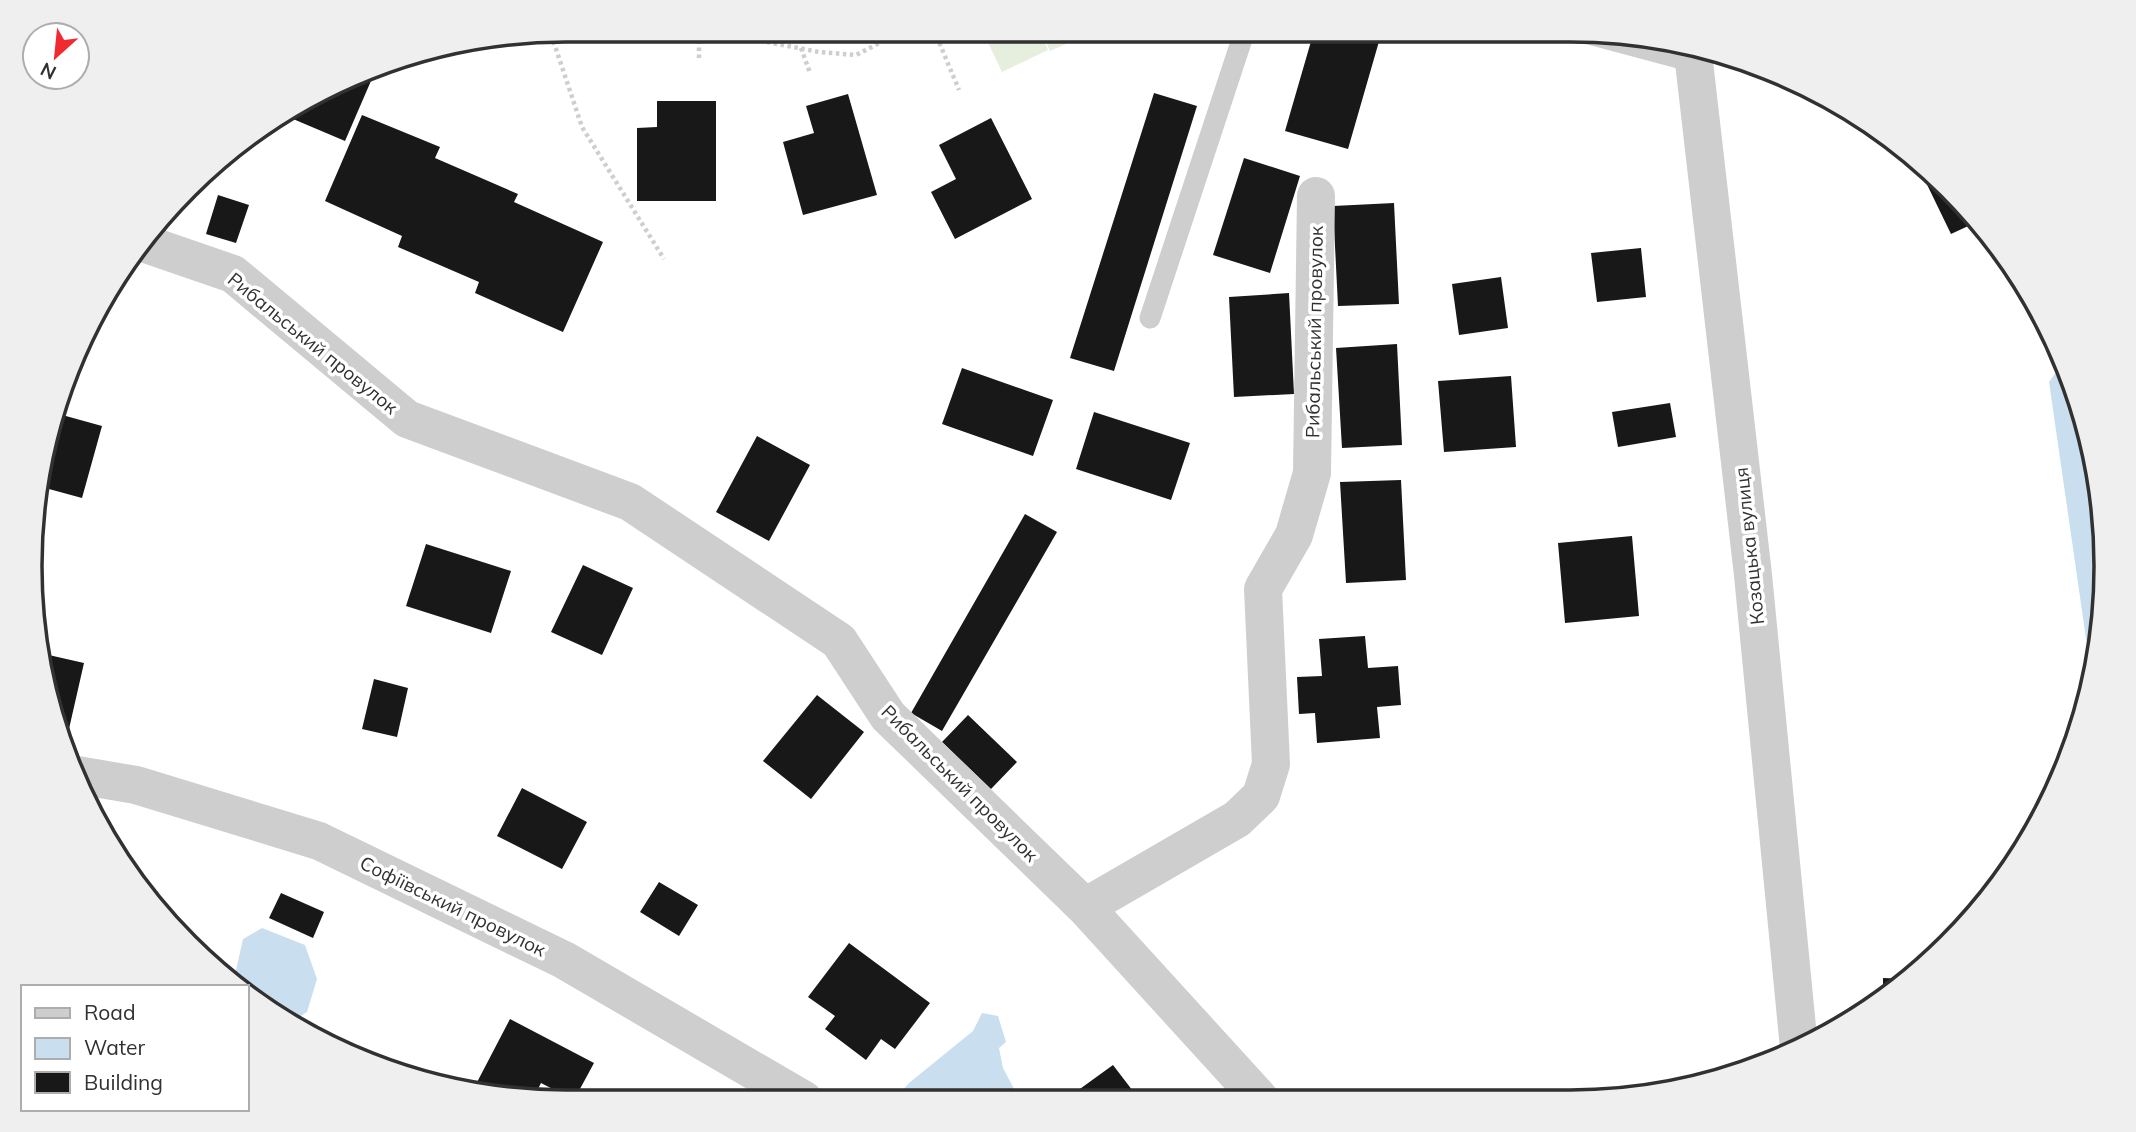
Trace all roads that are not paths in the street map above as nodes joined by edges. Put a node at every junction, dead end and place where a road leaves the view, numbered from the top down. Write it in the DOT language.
graph roads {
  1 [pos="1241,42"];
  2 [pos="1692,57"];
  3 [pos="1316,196"];
  4 [pos="151,246"];
  5 [pos="1150,318"];
  6 [pos="86,777"];
  7 [pos="1086,907"];
  8 [pos="1798,1038"];
  9 [pos="786,1090"];
  10 [pos="1252,1090"];
  1 -- 5 [label="lane"];
  2 -- 8 [label="street, Козацька вулиця"];
  3 -- 7 [label="street, Рибальський провулок"];
  4 -- 7 [label="street, Рибальський провулок"];
  6 -- 9 [label="street, Софіївський провулок"];
  7 -- 10 [label="street"];
}
